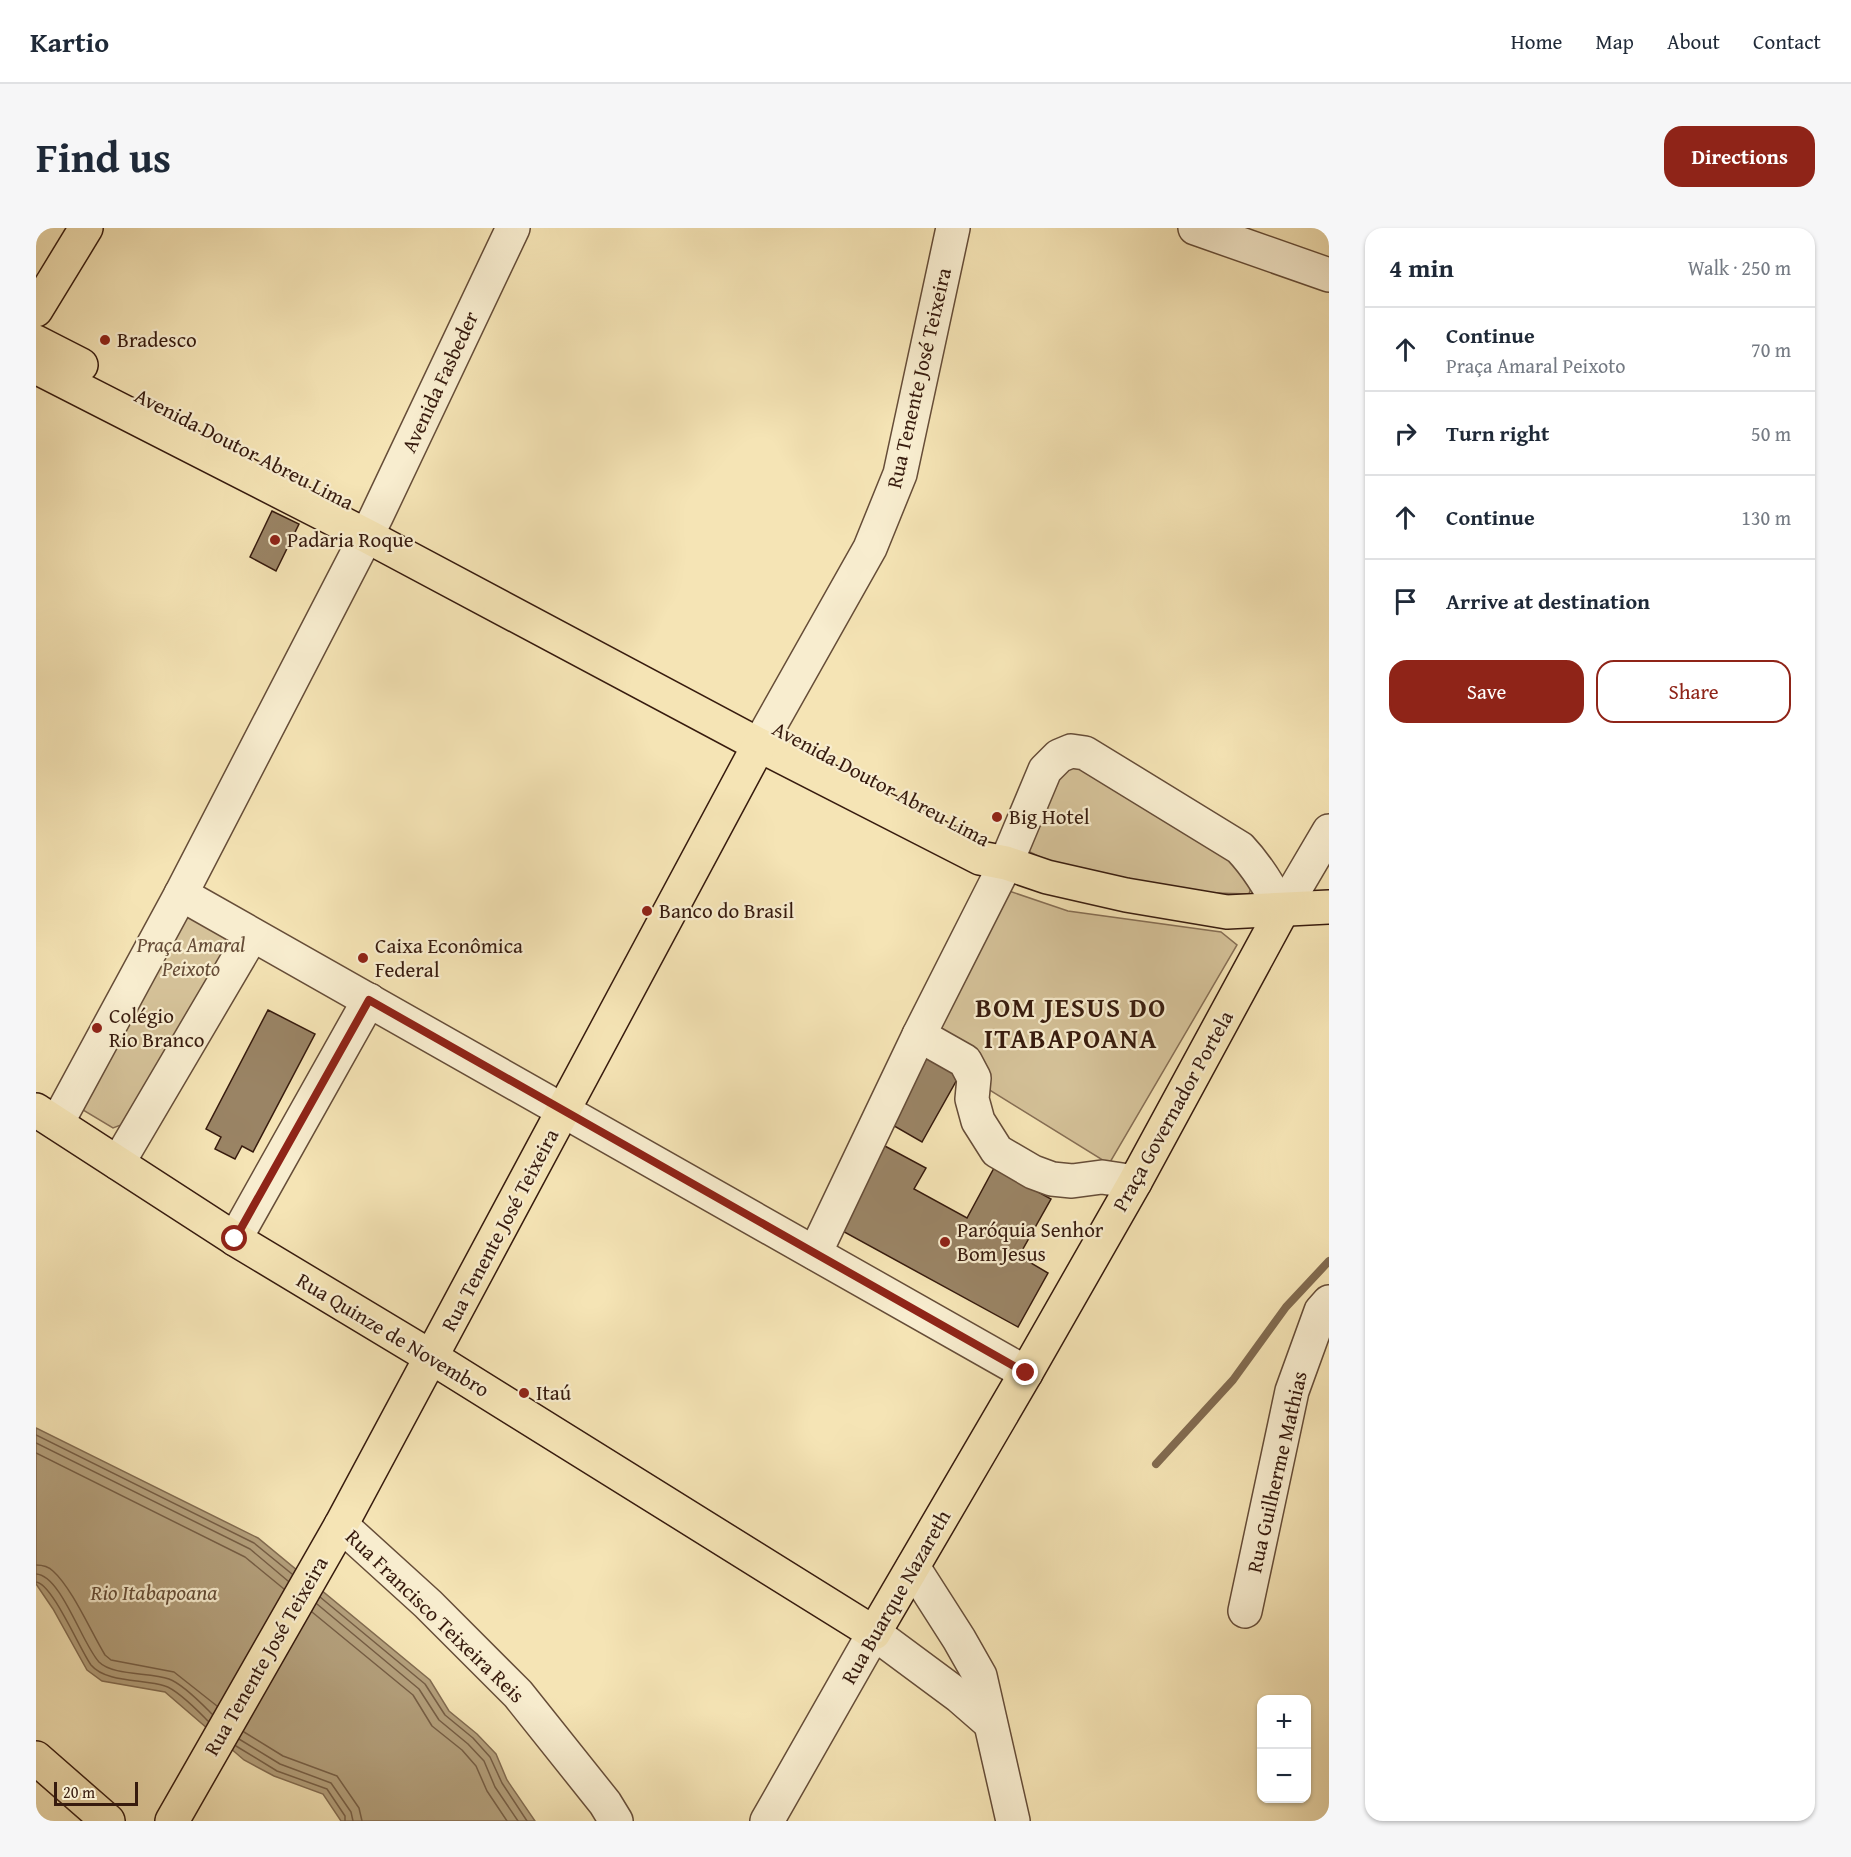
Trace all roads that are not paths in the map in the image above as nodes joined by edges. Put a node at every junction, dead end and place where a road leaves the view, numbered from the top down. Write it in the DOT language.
graph roads {
  1 [pos="86,228"];
  2 [pos="513,228"];
  3 [pos="953,228"];
  4 [pos="1195,228"];
  5 [pos="1328,272"];
  6 [pos="36,310"];
  7 [pos="36,342"];
  8 [pos="36,367"];
  9 [pos="372,527"];
  10 [pos="764,735"];
  11 [pos="1329,831"];
  12 [pos="1006,863"];
  13 [pos="181,894"];
  14 [pos="1329,907"];
  15 [pos="1282,911"];
  16 [pos="252,935"];
  17 [pos="369,1000"];
  18 [pos="919,1035"];
  19 [pos="564,1111"];
  20 [pos="46,1116"];
  21 [pos="118,1163"];
  22 [pos="1135,1182"];
  23 [pos="235,1239"];
  24 [pos="815,1253"];
  25 [pos="1329,1302"];
  26 [pos="431,1357"];
  27 [pos="1026,1373"];
  28 [pos="341,1525"];
  29 [pos="913,1567"];
  30 [pos="1245,1611"];
  31 [pos="874,1633"];
  32 [pos="990,1723"];
  33 [pos="36,1758"];
  34 [pos="108,1821"];
  35 [pos="172,1821"];
  36 [pos="616,1821"];
  37 [pos="767,1821"];
  38 [pos="1013,1821"];
  1 -- 6 [label="main road"];
  2 -- 9 [label="street, Avenida Fasbeder"];
  3 -- 10 [label="street, Rua Tenente José Teixeira"];
  4 -- 5 [label="street"];
  7 -- 9 [label="main road, Avenida Doutor Abreu Lima"];
  8 -- 9 [label="main road, Avenida Doutor Abreu Lima"];
  9 -- 10 [label="main road, Avenida Doutor Abreu Lima"];
  9 -- 13 [label="street, Avenida Fasbeder"];
  10 -- 12 [label="main road, Avenida Doutor Abreu Lima"];
  10 -- 19 [label="main road, Rua Tenente José Teixeira"];
  11 -- 15 [label="street"];
  12 -- 15 [label="main road"];
  12 -- 15 [label="street"];
  12 -- 18 [label="street"];
  13 -- 16 [label="street"];
  13 -- 20 [label="street, Avenida Fasbeder"];
  14 -- 15 [label="main road"];
  15 -- 22 [label="main road, Praça Governador Portela"];
  16 -- 17 [label="street"];
  16 -- 21 [label="street"];
  17 -- 19 [label="street"];
  17 -- 23 [label="street"];
  18 -- 22 [label="street"];
  18 -- 24 [label="street"];
  19 -- 24 [label="street"];
  19 -- 26 [label="main road, Rua Tenente José Teixeira"];
  20 -- 21 [label="main road, Rua Quinze de Novembro"];
  21 -- 23 [label="main road, Rua Quinze de Novembro"];
  22 -- 27 [label="main road, Praça Governador Portela"];
  23 -- 26 [label="main road, Rua Quinze de Novembro"];
  24 -- 27 [label="street"];
  25 -- 30 [label="street, Rua Guilherme Mathias"];
  26 -- 28 [label="main road, Rua Tenente José Teixeira"];
  26 -- 31 [label="main road, Rua Quinze de Novembro"];
  27 -- 29 [label="main road, Rua Buarque Nazareth"];
  28 -- 35 [label="main road, Rua Tenente José Teixeira"];
  28 -- 36 [label="street, Rua Francisco Teixeira Reis"];
  29 -- 31 [label="main road, Rua Buarque Nazareth"];
  29 -- 32 [label="street"];
  31 -- 32 [label="street"];
  31 -- 37 [label="street, Rua Buarque Nazareth"];
  32 -- 38 [label="street"];
  33 -- 34 [label="main road"];
}
